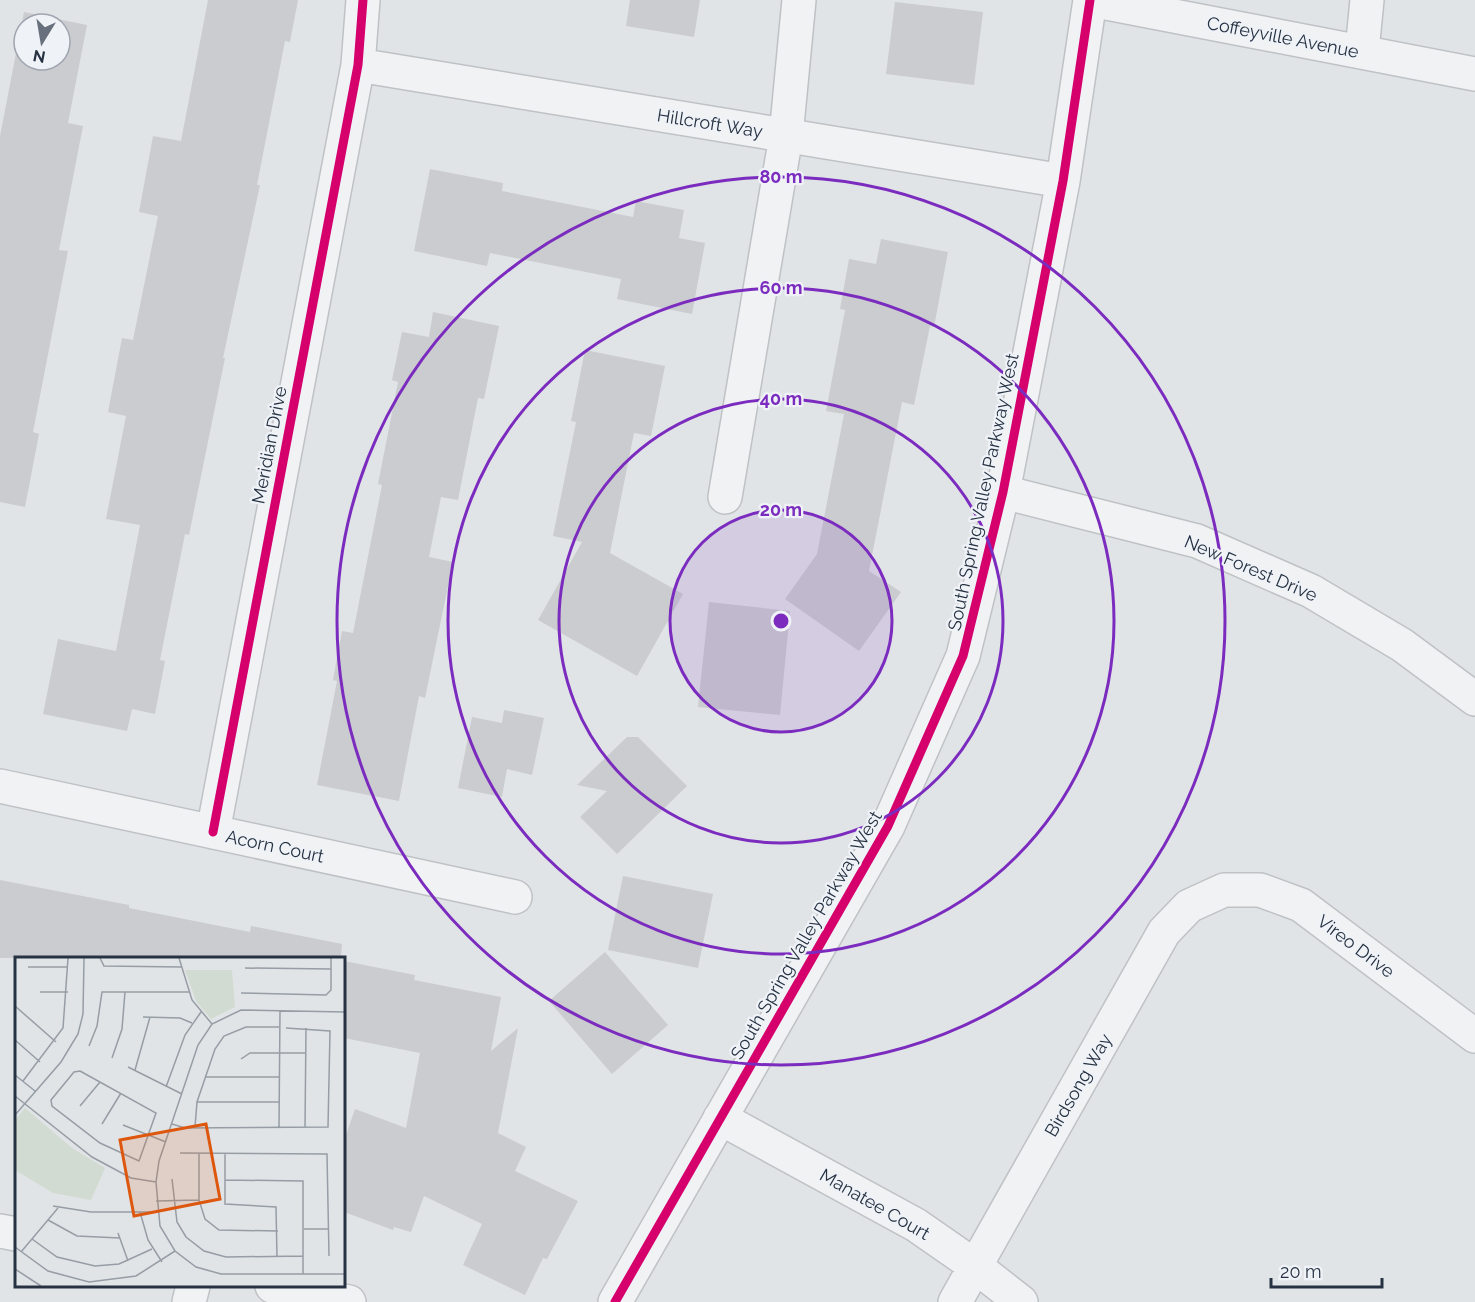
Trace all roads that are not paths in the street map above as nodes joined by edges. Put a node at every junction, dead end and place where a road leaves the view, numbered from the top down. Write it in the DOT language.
graph roads {
  1 [pos="363,0"];
  2 [pos="798,0"];
  3 [pos="1090,0"];
  4 [pos="1366,0"];
  5 [pos="1362,51"];
  6 [pos="358,65"];
  7 [pos="1475,74"];
  8 [pos="786,136"];
  9 [pos="1063,181"];
  10 [pos="1003,492"];
  11 [pos="725,497"];
  12 [pos="1475,699"];
  13 [pos="0,786"];
  14 [pos="213,832"];
  15 [pos="1224,890"];
  16 [pos="515,897"];
  17 [pos="1475,1036"];
  18 [pos="720,1118"];
  19 [pos="0,1231"];
  20 [pos="15,1234"];
  21 [pos="975,1266"];
  22 [pos="193,1287"];
  23 [pos="277,1287"];
  24 [pos="189,1302"];
  25 [pos="349,1302"];
  26 [pos="615,1302"];
  27 [pos="955,1302"];
  28 [pos="1021,1302"];
  1 -- 6 [label="street, Meridian Drive"];
  2 -- 8 [label="street"];
  3 -- 5 [label="street, Coffeyville Avenue"];
  3 -- 9 [label="street, South Spring Valley Parkway West"];
  4 -- 5 [label="street"];
  5 -- 7 [label="street, Coffeyville Avenue"];
  6 -- 8 [label="street, Hillcroft Way"];
  6 -- 14 [label="street, Meridian Drive"];
  8 -- 9 [label="street, Hillcroft Way"];
  8 -- 11 [label="street"];
  9 -- 10 [label="street, South Spring Valley Parkway West"];
  10 -- 12 [label="street, New Forest Drive"];
  10 -- 18 [label="street, South Spring Valley Parkway West"];
  13 -- 14 [label="street, Acorn Court"];
  14 -- 16 [label="street, Acorn Court"];
  15 -- 17 [label="street, Vireo Drive"];
  15 -- 21 [label="street, Birdsong Way"];
  18 -- 21 [label="street, Manatee Court"];
  18 -- 26 [label="street, South Spring Valley Parkway West"];
  19 -- 20 [label="street"];
  21 -- 27 [label="street, Birdsong Way"];
  21 -- 28 [label="street, Manatee Court"];
  22 -- 24 [label="street"];
  23 -- 25 [label="street"];
}
